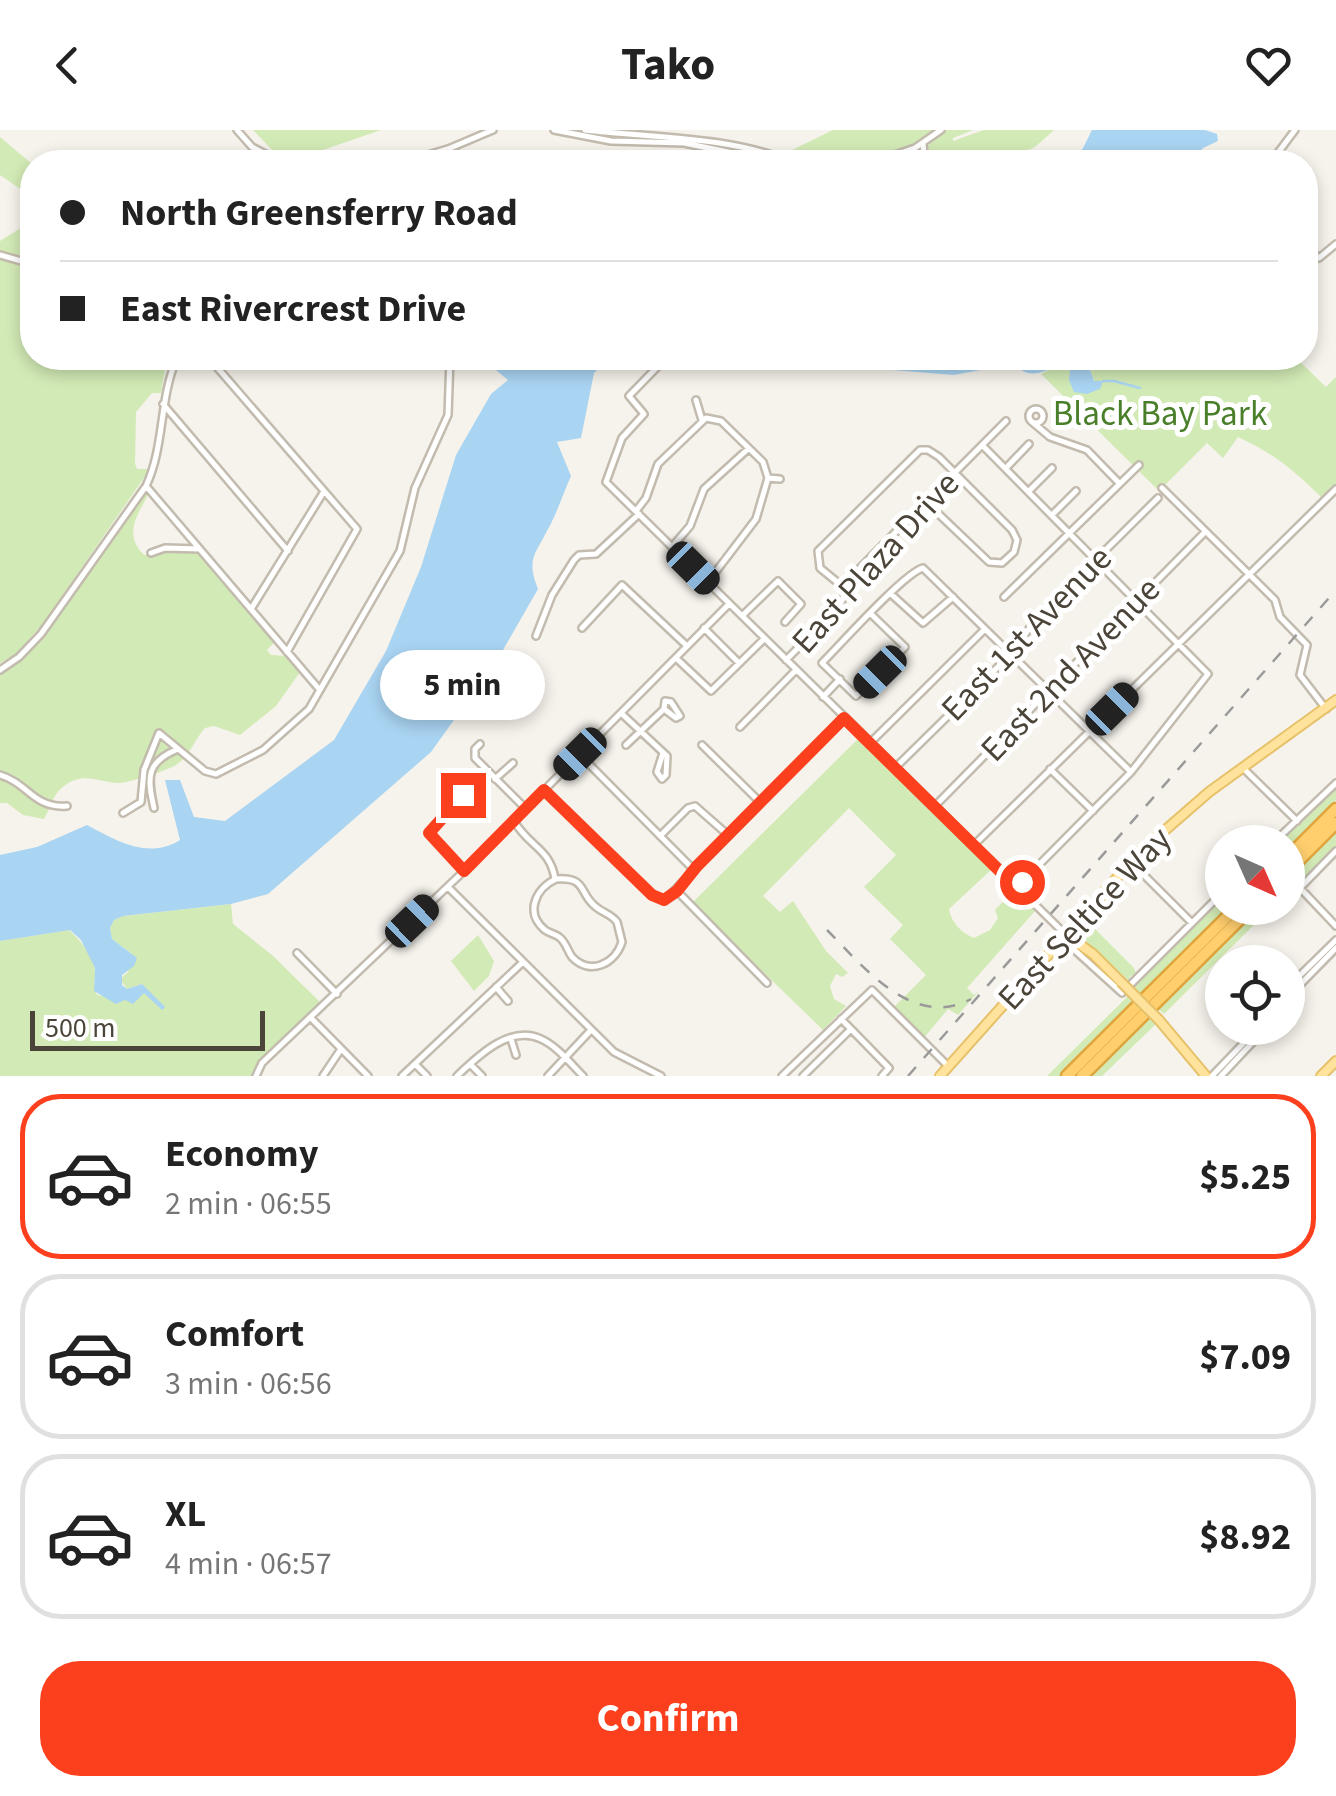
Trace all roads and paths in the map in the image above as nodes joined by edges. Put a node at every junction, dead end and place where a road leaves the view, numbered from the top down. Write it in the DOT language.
graph roads {
  1 [pos="237,130"];
  2 [pos="472,130"];
  3 [pos="493,130"];
  4 [pos="554,130"];
  5 [pos="585,130"];
  6 [pos="940,130"];
  7 [pos="655,133"];
  8 [pos="473,140"];
  9 [pos="923,144"];
  10 [pos="707,145"];
  11 [pos="258,150"];
  12 [pos="442,150"];
  13 [pos="728,150"];
  14 [pos="732,150"];
  15 [pos="907,150"];
  16 [pos="924,150"];
  17 [pos="173,370"];
  18 [pos="219,370"];
  19 [pos="450,370"];
  20 [pos="654,370"];
  21 [pos="696,400"];
  22 [pos="163,404"];
  23 [pos="702,420"];
  24 [pos="1006,421"];
  25 [pos="1031,421"];
  26 [pos="1041,421"];
  27 [pos="1042,432"];
  28 [pos="1029,444"];
  29 [pos="982,445"];
  30 [pos="748,448"];
  31 [pos="1139,465"];
  32 [pos="1006,468"];
  33 [pos="1052,468"];
  34 [pos="954,473"];
  35 [pos="768,478"];
  36 [pos="780,478"];
  37 [pos="1119,482"];
  38 [pos="146,486"];
  39 [pos="1162,488"];
  40 [pos="1336,489"];
  41 [pos="1029,491"];
  42 [pos="1076,491"];
  43 [pos="323,493"];
  44 [pos="1158,498"];
  45 [pos="926,502"];
  46 [pos="637,512"];
  47 [pos="1052,515"];
  48 [pos="1205,532"];
  49 [pos="1068,533"];
  50 [pos="672,546"];
  51 [pos="200,549"];
  52 [pos="288,551"];
  53 [pos="151,552"];
  54 [pos="1096,560"];
  55 [pos="1248,574"];
  56 [pos="708,582"];
  57 [pos="846,590"];
  58 [pos="892,594"];
  59 [pos="1004,596"];
  60 [pos="952,597"];
  61 [pos="1136,600"];
  62 [pos="729,604"];
  63 [pos="250,610"];
  64 [pos="871,614"];
  65 [pos="742,616"];
  66 [pos="785,622"];
  67 [pos="582,628"];
  68 [pos="704,628"];
  69 [pos="985,629"];
  70 [pos="536,636"];
  71 [pos="764,638"];
  72 [pos="1179,642"];
  73 [pos="687,646"];
  74 [pos="287,652"];
  75 [pos="1011,654"];
  76 [pos="676,658"];
  77 [pos="786,660"];
  78 [pos="740,663"];
  79 [pos="0,670"];
  80 [pos="796,670"];
  81 [pos="840,680"];
  82 [pos="318,689"];
  83 [pos="1050,692"];
  84 [pos="823,696"];
  85 [pos="1336,700"];
  86 [pos="1326,708"];
  87 [pos="664,709"];
  88 [pos="621,713"];
  89 [pos="844,718"];
  90 [pos="740,727"];
  91 [pos="641,731"];
  92 [pos="1089,731"];
  93 [pos="870,743"];
  94 [pos="480,744"];
  95 [pos="702,744"];
  96 [pos="626,746"];
  97 [pos="178,749"];
  98 [pos="664,753"];
  99 [pos="580,754"];
  100 [pos="513,763"];
  101 [pos="896,768"];
  102 [pos="1243,768"];
  103 [pos="1050,769"];
  104 [pos="1132,772"];
  105 [pos="0,775"];
  106 [pos="496,779"];
  107 [pos="1336,783"];
  108 [pos="465,788"];
  109 [pos="544,790"];
  110 [pos="760,802"];
  111 [pos="68,806"];
  112 [pos="934,807"];
  113 [pos="1336,807"];
  114 [pos="154,808"];
  115 [pos="526,809"];
  116 [pos="1092,811"];
  117 [pos="123,814"];
  118 [pos="514,821"];
  119 [pos="1296,821"];
  120 [pos="1336,823"];
  121 [pos="1292,825"];
  122 [pos="660,836"];
  123 [pos="728,836"];
  124 [pos="1305,840"];
  125 [pos="974,845"];
  126 [pos="1336,851"];
  127 [pos="1305,854"];
  128 [pos="1130,862"];
  129 [pos="694,870"];
  130 [pos="464,871"];
  131 [pos="555,879"];
  132 [pos="448,887"];
  133 [pos="1016,887"];
  134 [pos="677,891"];
  135 [pos="1205,910"];
  136 [pos="1192,923"];
  137 [pos="1219,925"];
  138 [pos="1234,925"];
  139 [pos="1336,926"];
  140 [pos="1065,934"];
  141 [pos="1336,940"];
  142 [pos="1336,948"];
  143 [pos="297,953"];
  144 [pos="523,962"];
  145 [pos="1305,971"];
  146 [pos="1305,980"];
  147 [pos="767,982"];
  148 [pos="496,987"];
  149 [pos="337,994"];
  150 [pos="508,1000"];
  151 [pos="311,1018"];
  152 [pos="841,1018"];
  153 [pos="851,1029"];
  154 [pos="592,1030"];
  155 [pos="511,1039"];
  156 [pos="1244,1045"];
  157 [pos="1247,1045"];
  158 [pos="341,1049"];
  159 [pos="516,1054"];
  160 [pos="564,1057"];
  161 [pos="1336,1061"];
  162 [pos="415,1064"];
  163 [pos="470,1064"];
  164 [pos="948,1066"];
  165 [pos="807,1075"];
  166 [pos="256,1076"];
  167 [pos="323,1076"];
  168 [pos="368,1076"];
  169 [pos="402,1076"];
  170 [pos="427,1076"];
  171 [pos="458,1076"];
  172 [pos="482,1076"];
  173 [pos="548,1076"];
  174 [pos="583,1076"];
  175 [pos="661,1076"];
  176 [pos="782,1076"];
  177 [pos="882,1076"];
  178 [pos="940,1076"];
  179 [pos="1066,1076"];
  180 [pos="1082,1076"];
  181 [pos="1210,1076"];
  182 [pos="1221,1076"];
  183 [pos="1321,1076"];
  1 -- 11 [label="street"];
  2 -- 8 [label="street"];
  3 -- 8 [label="street"];
  4 -- 10 [label="street"];
  5 -- 7 [label="street"];
  6 -- 9 [label="street"];
  7 -- 10 [label="street"];
  8 -- 12 [label="street"];
  9 -- 15 [label="street"];
  9 -- 16 [label="street"];
  10 -- 13 [label="street"];
  10 -- 14 [label="street"];
  17 -- 22 [label="street"];
  18 -- 43 [label="street"];
  19 -- 82 [label="street"];
  20 -- 46 [label="street"];
  21 -- 23 [label="street"];
  22 -- 38 [label="street"];
  22 -- 52 [label="street"];
  23 -- 30 [label="street"];
  23 -- 46 [label="street"];
  24 -- 29 [label="street, East Plaza Drive"];
  25 -- 26 [label="street"];
  25 -- 26 [label="street"];
  25 -- 27 [label="street"];
  26 -- 27 [label="street"];
  27 -- 37 [label="street"];
  28 -- 32 [label="street"];
  29 -- 32 [label="street"];
  29 -- 34 [label="street, East Plaza Drive"];
  30 -- 35 [label="street"];
  30 -- 50 [label="street"];
  31 -- 37 [label="street"];
  32 -- 41 [label="street"];
  33 -- 41 [label="street"];
  34 -- 45 [label="street, East Plaza Drive"];
  34 -- 45 [label="street"];
  34 -- 57 [label="street"];
  35 -- 36 [label="street"];
  35 -- 56 [label="street"];
  37 -- 49 [label="street"];
  38 -- 51 [label="street"];
  38 -- 79 [label="street"];
  39 -- 48 [label="street"];
  40 -- 55 [label="street"];
  41 -- 47 [label="street"];
  42 -- 47 [label="street"];
  43 -- 52 [label="street"];
  43 -- 74 [label="street"];
  44 -- 54 [label="street, East 1st Avenue"];
  45 -- 57 [label="street, East Plaza Drive"];
  46 -- 50 [label="street"];
  46 -- 70 [label="street"];
  47 -- 49 [label="street"];
  48 -- 55 [label="street"];
  48 -- 61 [label="street, East 2nd Avenue"];
  49 -- 54 [label="street"];
  49 -- 59 [label="street"];
  50 -- 56 [label="street"];
  51 -- 53 [label="street"];
  51 -- 63 [label="street"];
  52 -- 63 [label="street"];
  54 -- 61 [label="street"];
  54 -- 75 [label="street, East 1st Avenue"];
  55 -- 72 [label="street"];
  55 -- 86 [label="street"];
  56 -- 62 [label="street"];
  57 -- 77 [label="street, East Plaza Drive"];
  58 -- 60 [label="street"];
  58 -- 60 [label="street"];
  58 -- 64 [label="street"];
  60 -- 69 [label="street"];
  61 -- 72 [label="street"];
  61 -- 83 [label="street, East 2nd Avenue"];
  62 -- 65 [label="street"];
  62 -- 68 [label="street"];
  63 -- 74 [label="street"];
  64 -- 81 [label="street"];
  64 -- 81 [label="street"];
  65 -- 66 [label="street"];
  65 -- 71 [label="street"];
  67 -- 73 [label="street"];
  68 -- 73 [label="street"];
  68 -- 78 [label="street"];
  69 -- 75 [label="street"];
  69 -- 93 [label="street"];
  71 -- 77 [label="street"];
  71 -- 78 [label="street"];
  72 -- 92 [label="street"];
  72 -- 104 [label="street"];
  73 -- 76 [label="street"];
  74 -- 82 [label="street"];
  75 -- 83 [label="street"];
  75 -- 101 [label="street, East 1st Avenue"];
  76 -- 78 [label="street"];
  76 -- 88 [label="street"];
  77 -- 80 [label="street"];
  80 -- 84 [label="street"];
  80 -- 90 [label="street"];
  81 -- 84 [label="street"];
  82 -- 97 [label="street"];
  83 -- 92 [label="street"];
  83 -- 112 [label="street, East 2nd Avenue"];
  84 -- 89 [label="street"];
  85 -- 86 [label="main road, East Seltice Way"];
  86 -- 102 [label="main road, East Seltice Way"];
  87 -- 91 [label="street"];
  88 -- 91 [label="street"];
  88 -- 99 [label="street"];
  89 -- 93 [label="street"];
  89 -- 110 [label="street"];
  91 -- 96 [label="street"];
  91 -- 98 [label="street"];
  92 -- 103 [label="street"];
  92 -- 104 [label="street"];
  93 -- 101 [label="street"];
  94 -- 106 [label="street"];
  95 -- 110 [label="street"];
  97 -- 114 [label="street"];
  97 -- 117 [label="street"];
  99 -- 109 [label="street"];
  99 -- 122 [label="street"];
  100 -- 106 [label="street"];
  101 -- 112 [label="street"];
  102 -- 119 [label="street"];
  102 -- 128 [label="main road, East Seltice Way"];
  103 -- 116 [label="street"];
  103 -- 125 [label="street"];
  104 -- 116 [label="street"];
  105 -- 111 [label="street"];
  106 -- 115 [label="street"];
  107 -- 119 [label="street"];
  108 -- 130 [label="street"];
  109 -- 115 [label="street"];
  109 -- 134 [label="street"];
  110 -- 123 [label="street"];
  112 -- 125 [label="street"];
  113 -- 124 [label="highway"];
  115 -- 118 [label="street"];
  116 -- 133 [label="street"];
  118 -- 130 [label="street"];
  118 -- 131 [label="street"];
  119 -- 121 [label="street"];
  120 -- 127 [label="highway"];
  122 -- 123 [label="street"];
  122 -- 129 [label="street"];
  123 -- 129 [label="street"];
  125 -- 133 [label="street"];
  126 -- 139 [label="street"];
  128 -- 136 [label="street"];
  128 -- 140 [label="main road, East Seltice Way"];
  129 -- 134 [label="street"];
  130 -- 132 [label="street"];
  131 -- 131 [label="street"];
  132 -- 144 [label="street"];
  132 -- 149 [label="street"];
  133 -- 140 [label="street"];
  134 -- 147 [label="street"];
  135 -- 136 [label="street"];
  136 -- 140 [label="street"];
  137 -- 179 [label="highway"];
  138 -- 180 [label="highway"];
  140 -- 164 [label="main road, East Seltice Way"];
  140 -- 181 [label="main road, bridge"];
  141 -- 145 [label="street"];
  142 -- 146 [label="street"];
  143 -- 149 [label="street"];
  144 -- 148 [label="street"];
  144 -- 154 [label="street"];
  148 -- 150 [label="street"];
  148 -- 162 [label="street"];
  149 -- 151 [label="street"];
  151 -- 158 [label="street"];
  151 -- 166 [label="street"];
  152 -- 153 [label="street"];
  152 -- 164 [label="street"];
  152 -- 176 [label="street"];
  153 -- 165 [label="street"];
  153 -- 177 [label="street"];
  154 -- 160 [label="street"];
  154 -- 175 [label="street"];
  155 -- 159 [label="street"];
  155 -- 160 [label="street"];
  155 -- 163 [label="street"];
  156 -- 181 [label="street"];
  157 -- 182 [label="street"];
  158 -- 167 [label="street"];
  158 -- 168 [label="street"];
  160 -- 173 [label="street"];
  160 -- 174 [label="street"];
  161 -- 183 [label="main road"];
  162 -- 169 [label="street"];
  162 -- 170 [label="street"];
  163 -- 171 [label="street"];
  163 -- 172 [label="street"];
  164 -- 178 [label="main road, East Seltice Way"];
}
